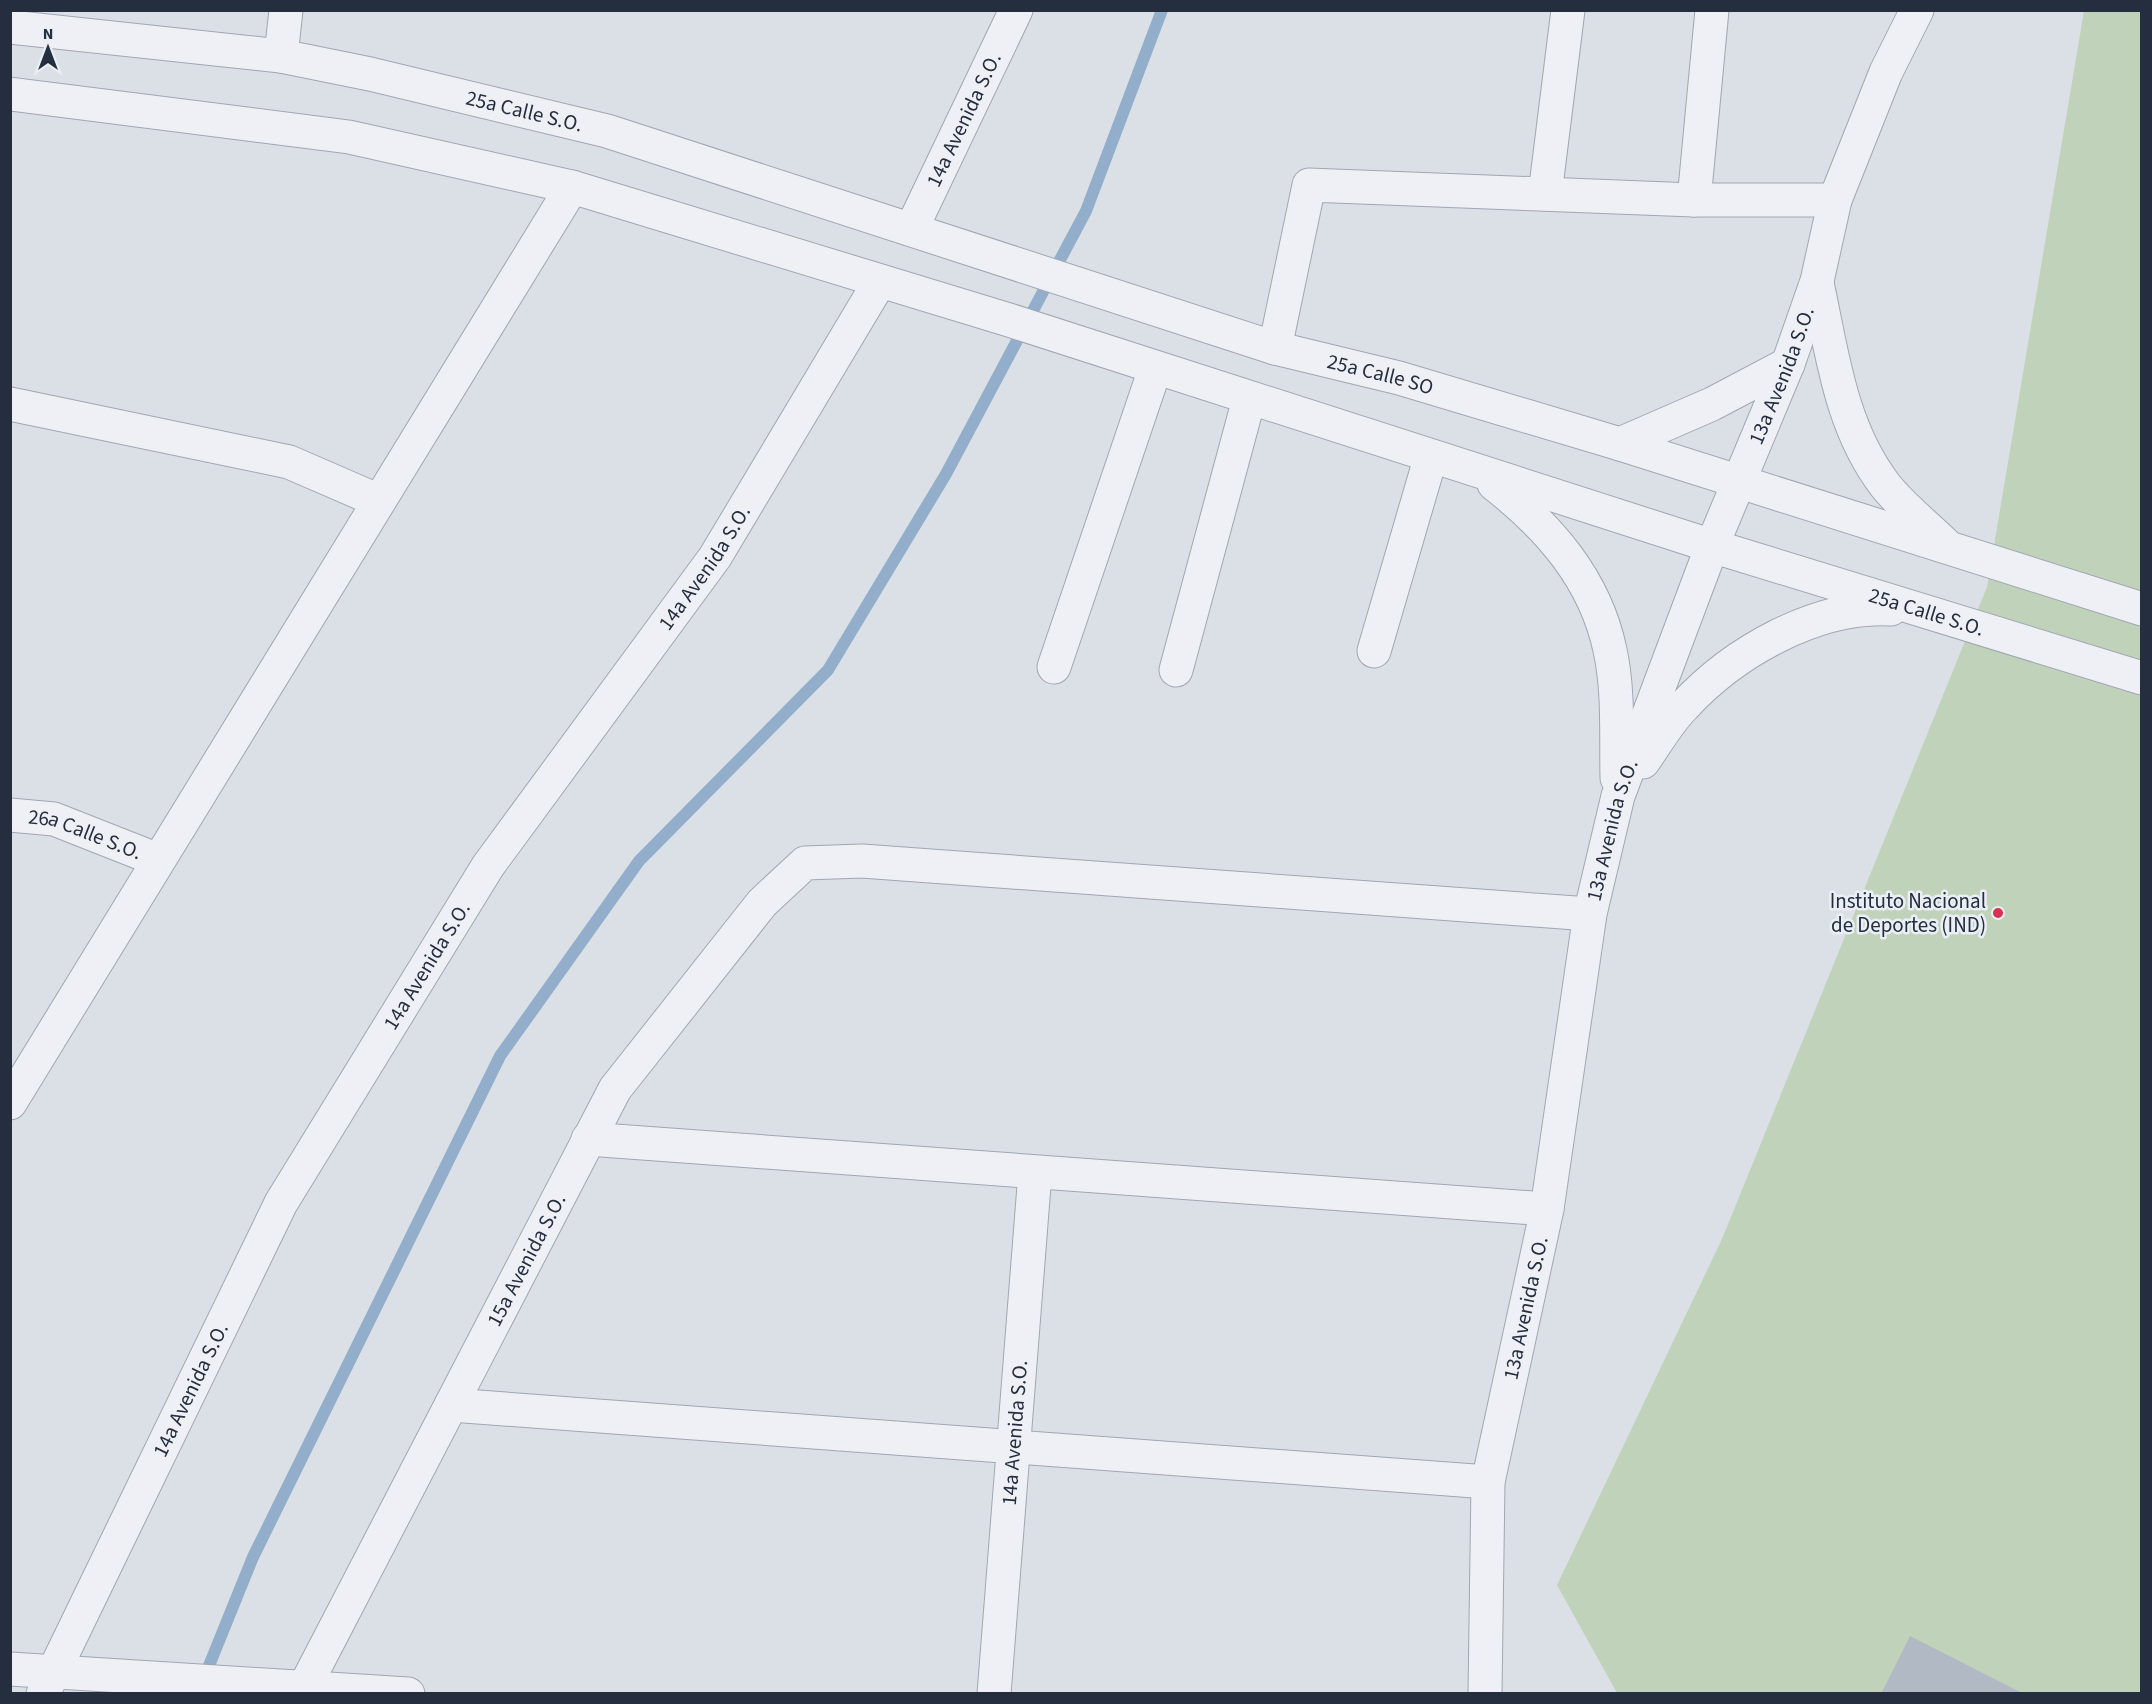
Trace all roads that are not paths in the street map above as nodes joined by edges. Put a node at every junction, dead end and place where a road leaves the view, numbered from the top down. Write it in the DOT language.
graph roads {
  1 [pos="286,10"];
  2 [pos="1016,10"];
  3 [pos="1568,10"];
  4 [pos="1712,10"];
  5 [pos="1917,10"];
  6 [pos="10,27"];
  7 [pos="281,56"];
  8 [pos="10,94"];
  9 [pos="572,187"];
  10 [pos="1545,194"];
  11 [pos="1694,200"];
  12 [pos="1835,200"];
  13 [pos="912,228"];
  14 [pos="1022,263"];
  15 [pos="880,281"];
  16 [pos="1816,281"];
  17 [pos="1275,348"];
  18 [pos="1788,364"];
  19 [pos="1155,369"];
  20 [pos="1249,399"];
  21 [pos="10,404"];
  22 [pos="1620,444"];
  23 [pos="1431,456"];
  24 [pos="1478,472"];
  25 [pos="1738,482"];
  26 [pos="379,501"];
  27 [pos="1712,546"];
  28 [pos="1953,551"];
  29 [pos="2142,609"];
  30 [pos="1925,611"];
  31 [pos="1374,651"];
  32 [pos="1054,667"];
  33 [pos="1176,669"];
  34 [pos="2142,678"];
  35 [pos="1618,796"];
  36 [pos="10,815"];
  37 [pos="158,860"];
  38 [pos="1590,914"];
  39 [pos="10,1103"];
  40 [pos="588,1138"];
  41 [pos="1035,1173"];
  42 [pos="1547,1209"];
  43 [pos="451,1405"];
  44 [pos="1013,1447"];
  45 [pos="1488,1482"];
  46 [pos="10,1669"];
  47 [pos="47,1682"];
  48 [pos="302,1690"];
  49 [pos="408,1694"];
  50 [pos="994,1694"];
  51 [pos="1485,1694"];
  1 -- 7 [label="street"];
  2 -- 13 [label="street, 14a Avenida S.O."];
  3 -- 10 [label="street"];
  4 -- 11 [label="street"];
  5 -- 12 [label="street, 13a Avenida S.O."];
  6 -- 7 [label="street, 25a Calle S.O."];
  7 -- 13 [label="street, 25a Calle S.O."];
  8 -- 9 [label="street"];
  9 -- 15 [label="street"];
  9 -- 26 [label="street"];
  10 -- 11 [label="street"];
  10 -- 17 [label="street"];
  11 -- 12 [label="street"];
  12 -- 16 [label="street, 13a Avenida S.O."];
  13 -- 14 [label="street, 25a Calle S.O."];
  14 -- 17 [label="street, 25a Calle SO"];
  15 -- 19 [label="street"];
  15 -- 47 [label="street, 14a Avenida S.O."];
  16 -- 18 [label="street, 13a Avenida S.O."];
  16 -- 28 [label="street"];
  17 -- 22 [label="street, 25a Calle SO"];
  18 -- 22 [label="street"];
  18 -- 25 [label="street, 13a Avenida S.O."];
  19 -- 20 [label="street"];
  19 -- 32 [label="street"];
  20 -- 23 [label="street"];
  20 -- 33 [label="street"];
  21 -- 26 [label="street"];
  22 -- 25 [label="street, 25a Calle SO"];
  23 -- 24 [label="street"];
  23 -- 31 [label="street"];
  24 -- 27 [label="street"];
  24 -- 35 [label="street"];
  25 -- 27 [label="street, 13a Avenida S.O."];
  25 -- 28 [label="street"];
  26 -- 37 [label="street"];
  27 -- 30 [label="street, 25a Calle S.O."];
  27 -- 35 [label="street, 13a Avenida S.O."];
  28 -- 29 [label="street"];
  30 -- 34 [label="street, 25a Calle S.O."];
  30 -- 35 [label="street"];
  35 -- 38 [label="street, 13a Avenida S.O."];
  36 -- 37 [label="street, 26a Calle S.O."];
  37 -- 39 [label="street"];
  38 -- 40 [label="street, 15a Avenida S.O."];
  38 -- 42 [label="street, 13a Avenida S.O."];
  40 -- 41 [label="street"];
  40 -- 43 [label="street, 15a Avenida S.O."];
  41 -- 42 [label="street"];
  41 -- 44 [label="street, 14a Avenida S.O."];
  42 -- 45 [label="street, 13a Avenida S.O."];
  43 -- 44 [label="street"];
  43 -- 48 [label="street, 15a Avenida S.O."];
  44 -- 45 [label="street"];
  44 -- 50 [label="street, 14a Avenida S.O."];
  45 -- 51 [label="street, 13a Avenida S.O."];
  46 -- 47 [label="street"];
  47 -- 48 [label="street"];
  48 -- 49 [label="street"];
}
